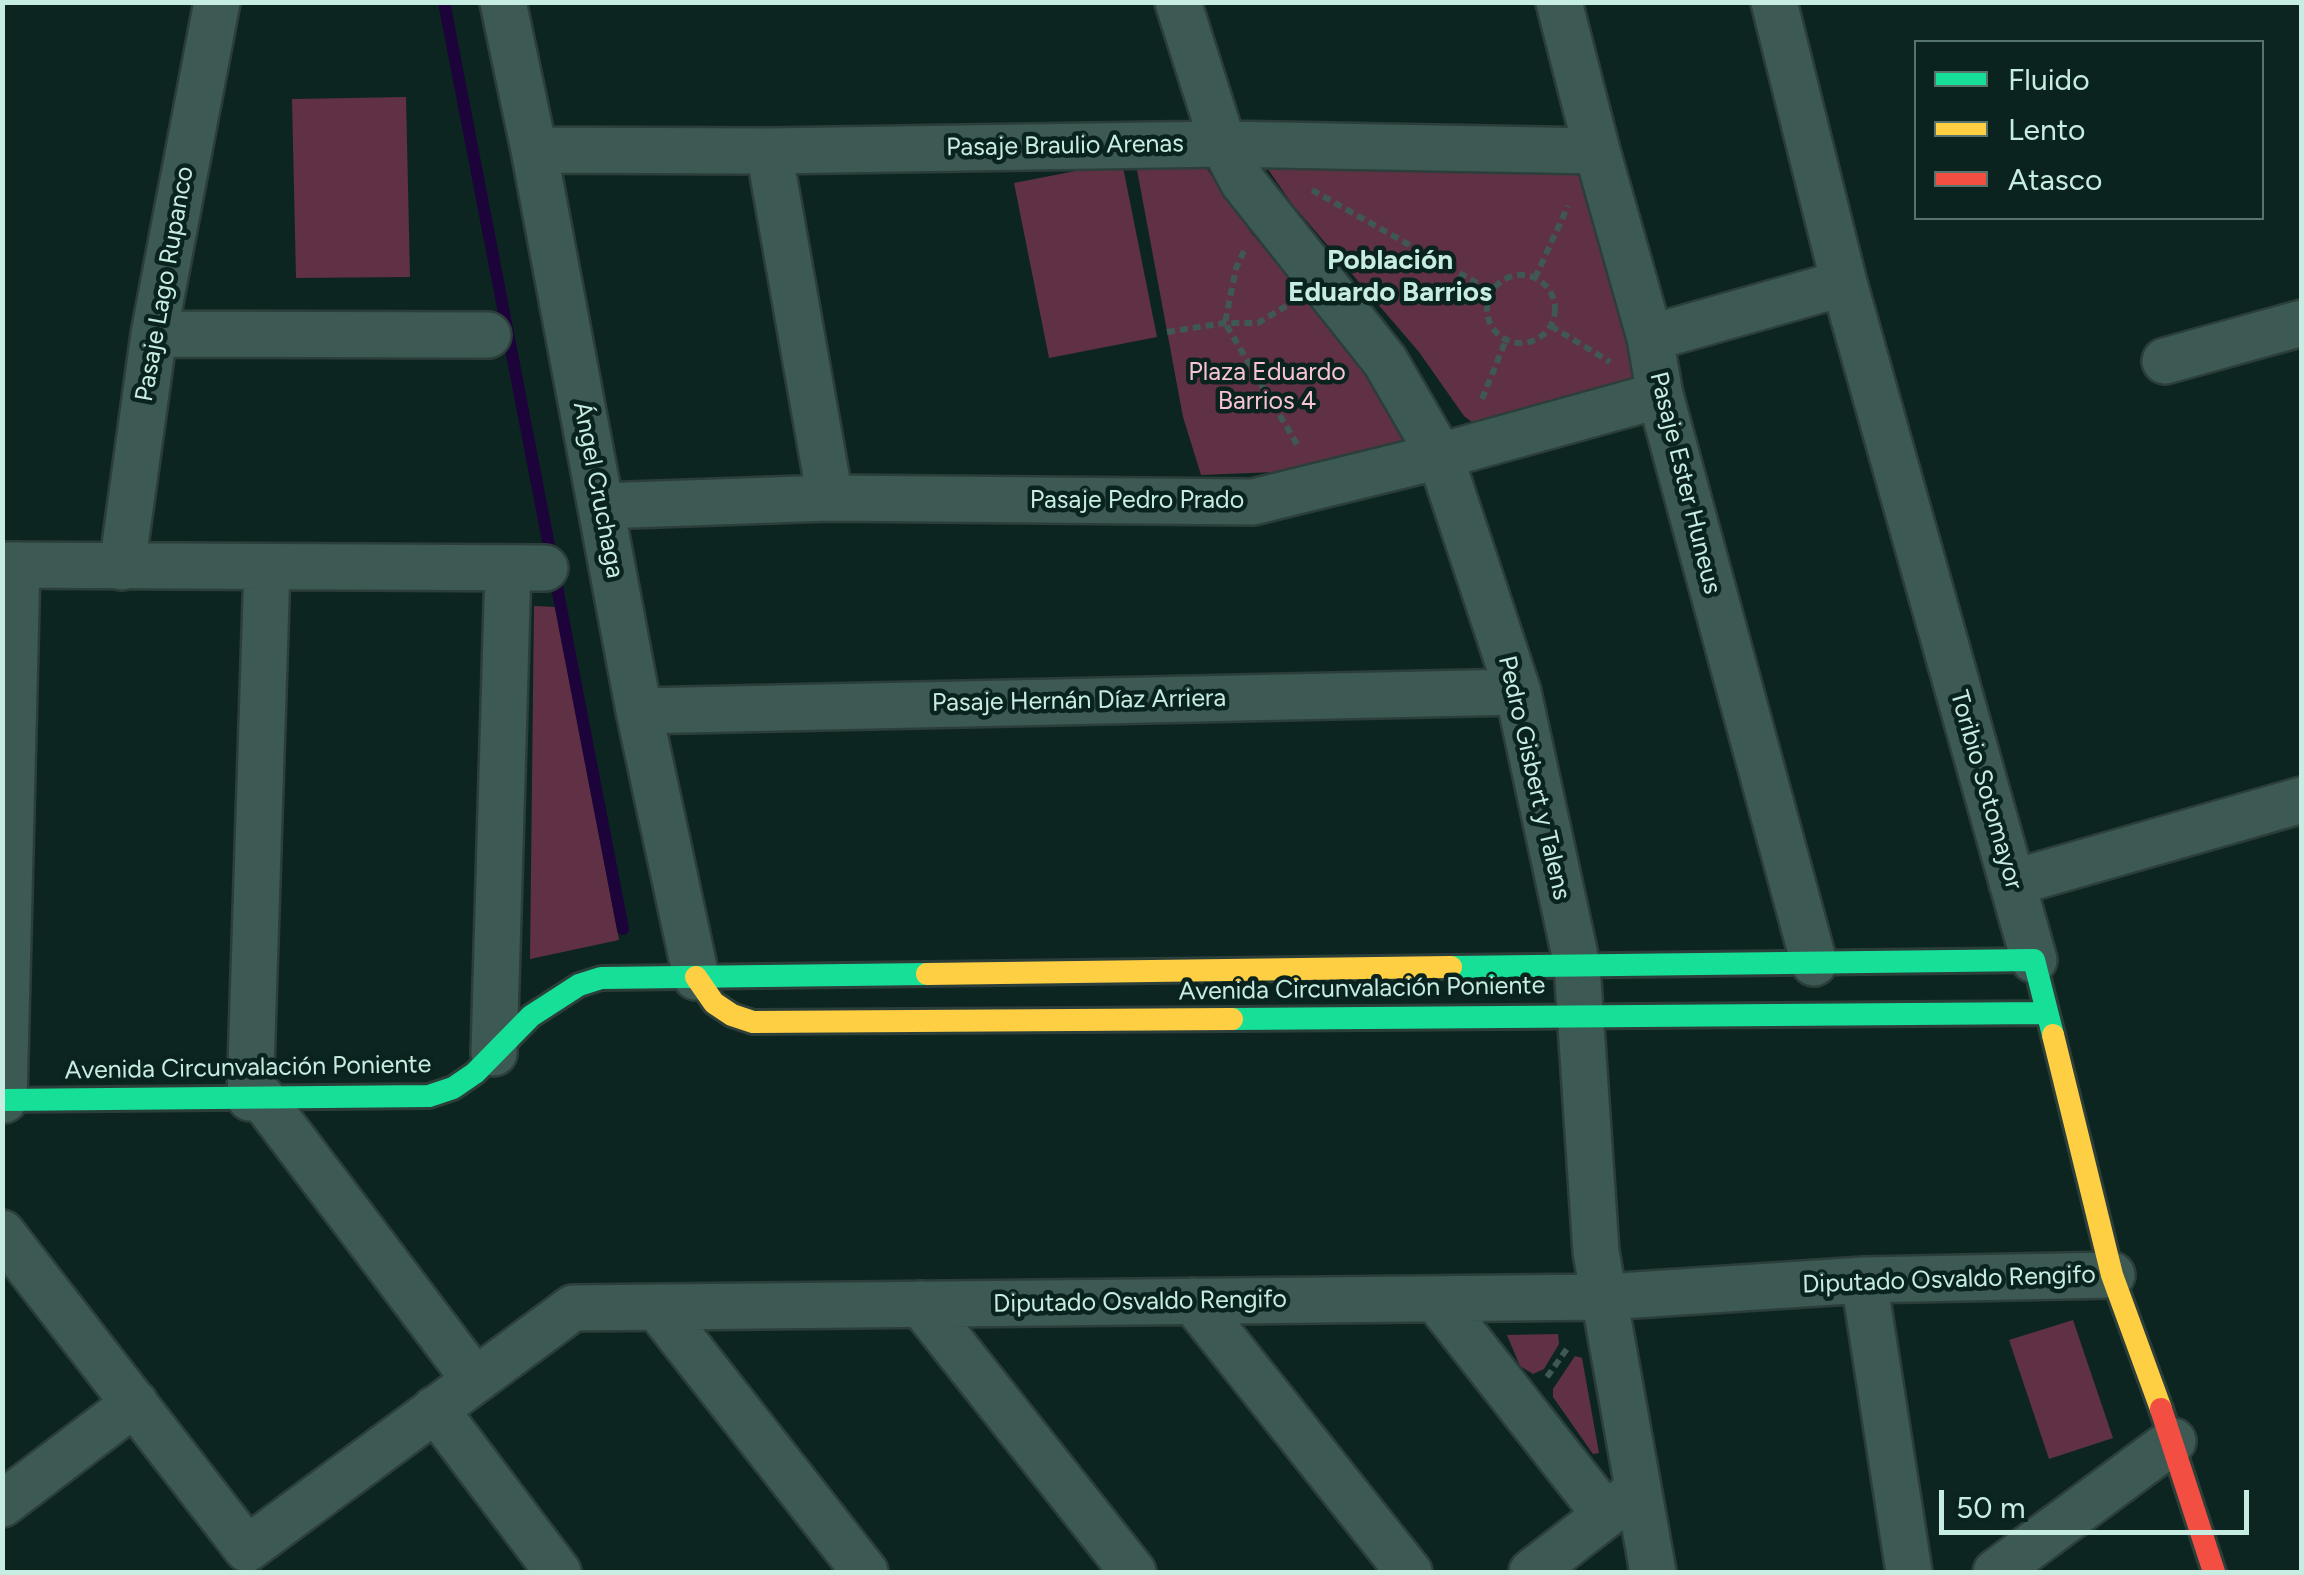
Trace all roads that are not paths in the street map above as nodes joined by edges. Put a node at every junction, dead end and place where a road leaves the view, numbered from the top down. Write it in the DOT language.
graph roads {
  1 [pos="218,2"];
  2 [pos="502,2"];
  3 [pos="1178,2"];
  4 [pos="1559,2"];
  5 [pos="1774,2"];
  6 [pos="1224,144"];
  7 [pos="534,150"];
  8 [pos="768,151"];
  9 [pos="1597,151"];
  10 [pos="1844,282"];
  11 [pos="2302,323"];
  12 [pos="154,334"];
  13 [pos="488,336"];
  14 [pos="1650,338"];
  15 [pos="2165,361"];
  16 [pos="1660,395"];
  17 [pos="1440,456"];
  18 [pos="830,498"];
  19 [pos="601,506"];
  20 [pos="10,565"];
  21 [pos="122,567"];
  22 [pos="267,568"];
  23 [pos="1518,692"];
  24 [pos="639,711"];
  25 [pos="2302,800"];
  26 [pos="2012,883"];
  27 [pos="2034,960"];
  28 [pos="1814,963"];
  29 [pos="1577,965"];
  30 [pos="696,977"];
  31 [pos="2046,1013"];
  32 [pos="1581,1014"];
  33 [pos="494,1053"];
  34 [pos="256,1098"];
  35 [pos="3,1100"];
  36 [pos="2,1233"];
  37 [pos="2112,1275"];
  38 [pos="1864,1280"];
  39 [pos="1604,1296"];
  40 [pos="1436,1299"];
  41 [pos="1194,1301"];
  42 [pos="921,1304"];
  43 [pos="657,1307"];
  44 [pos="474,1380"];
  45 [pos="134,1403"];
  46 [pos="435,1409"];
  47 [pos="2173,1441"];
  48 [pos="1622,1502"];
  49 [pos="2,1504"];
  50 [pos="558,1572"];
  51 [pos="866,1572"];
  52 [pos="1134,1572"];
  53 [pos="1409,1572"];
  54 [pos="1532,1572"];
  55 [pos="1653,1572"];
  56 [pos="1909,1572"];
  57 [pos="1996,1572"];
  58 [pos="2214,1572"];
  1 -- 12 [label="street, Pasaje Lago Rupanco"];
  2 -- 7 [label="street, Ángel Cruchaga"];
  3 -- 6 [label="street, Pedro Gisbert y Talens"];
  4 -- 9 [label="street, Pasaje Ester Huneus"];
  5 -- 10 [label="street, Toribio Sotomayor"];
  6 -- 8 [label="street, Pasaje Braulio Arenas"];
  6 -- 9 [label="street, Pasaje Braulio Arenas"];
  6 -- 17 [label="street, Pedro Gisbert y Talens"];
  7 -- 8 [label="street, Pasaje Braulio Arenas"];
  7 -- 19 [label="street, Ángel Cruchaga"];
  8 -- 18 [label="street"];
  9 -- 14 [label="street, Pasaje Ester Huneus"];
  10 -- 14 [label="street"];
  10 -- 26 [label="street, Toribio Sotomayor"];
  11 -- 15 [label="street"];
  12 -- 13 [label="street"];
  12 -- 21 [label="street, Pasaje Lago Rupanco"];
  14 -- 16 [label="street, Pasaje Ester Huneus"];
  16 -- 17 [label="street, Pasaje Pedro Prado"];
  16 -- 28 [label="street, Pasaje Ester Huneus"];
  17 -- 18 [label="street, Pasaje Pedro Prado"];
  17 -- 23 [label="street, Pedro Gisbert y Talens"];
  18 -- 19 [label="street, Pasaje Pedro Prado"];
  19 -- 24 [label="street, Ángel Cruchaga"];
  20 -- 21 [label="street"];
  20 -- 35 [label="street"];
  21 -- 22 [label="street"];
  22 -- 33 [label="street"];
  22 -- 34 [label="street"];
  23 -- 24 [label="street, Pasaje Hernán Díaz Arriera"];
  23 -- 29 [label="street, Pedro Gisbert y Talens"];
  24 -- 30 [label="street, Ángel Cruchaga"];
  25 -- 26 [label="street"];
  26 -- 27 [label="street, Toribio Sotomayor"];
  27 -- 28 [label="street, Avenida Circunvalación Poniente"];
  27 -- 31 [label="street, Toribio Sotomayor"];
  28 -- 29 [label="street, Avenida Circunvalación Poniente"];
  29 -- 30 [label="street, Avenida Circunvalación Poniente"];
  29 -- 32 [label="street, Pedro Gisbert y Talens"];
  30 -- 32 [label="street, Avenida Circunvalación Poniente"];
  30 -- 33 [label="street, Avenida Circunvalación Poniente"];
  31 -- 32 [label="street, Avenida Circunvalación Poniente"];
  31 -- 37 [label="street, Toribio Sotomayor"];
  32 -- 39 [label="street, Pedro Gisbert y Talens"];
  33 -- 34 [label="street, Avenida Circunvalación Poniente"];
  34 -- 35 [label="street, Avenida Circunvalación Poniente"];
  34 -- 44 [label="street"];
  36 -- 45 [label="street"];
  37 -- 38 [label="street, Diputado Osvaldo Rengifo"];
  37 -- 47 [label="street, Toribio Sotomayor"];
  38 -- 39 [label="street, Diputado Osvaldo Rengifo"];
  38 -- 56 [label="street"];
  39 -- 40 [label="street, Diputado Osvaldo Rengifo"];
  39 -- 48 [label="street, Pedro Gisbert y Talens"];
  40 -- 41 [label="street, Diputado Osvaldo Rengifo"];
  40 -- 48 [label="street"];
  41 -- 42 [label="street, Diputado Osvaldo Rengifo"];
  41 -- 53 [label="street"];
  42 -- 43 [label="street, Diputado Osvaldo Rengifo"];
  42 -- 52 [label="street"];
  43 -- 44 [label="street, Diputado Osvaldo Rengifo"];
  43 -- 51 [label="street"];
  44 -- 46 [label="street, Diputado Osvaldo Rengifo"];
  45 -- 46 [label="street, Diputado Osvaldo Rengifo"];
  45 -- 49 [label="street"];
  46 -- 50 [label="street"];
  47 -- 57 [label="street"];
  47 -- 58 [label="street, Toribio Sotomayor"];
  48 -- 54 [label="street"];
  48 -- 55 [label="street, Pedro Gisbert y Talens"];
}
